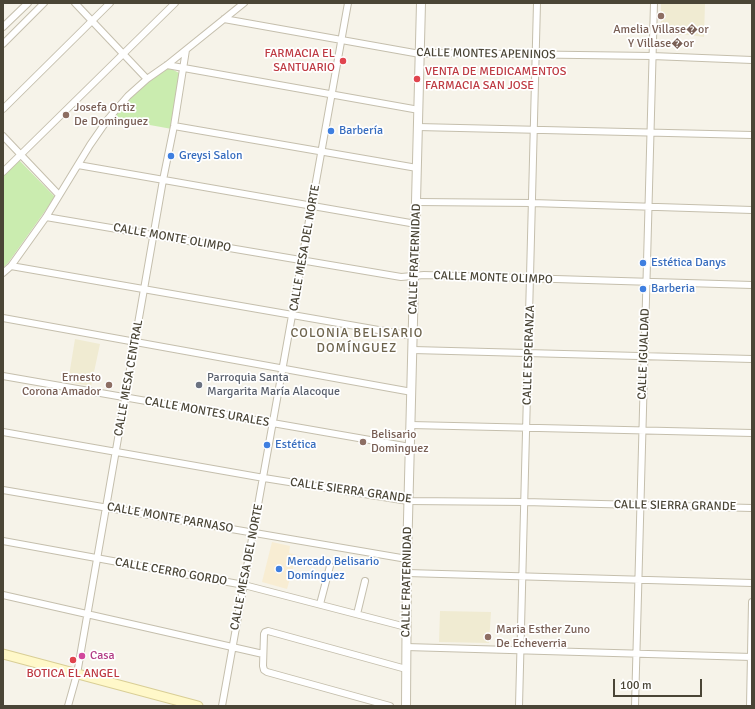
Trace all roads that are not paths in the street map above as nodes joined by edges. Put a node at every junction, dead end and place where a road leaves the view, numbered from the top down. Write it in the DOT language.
graph roads {
  1 [pos="28,3"];
  2 [pos="44,3"];
  3 [pos="74,3"];
  4 [pos="110,3"];
  5 [pos="175,3"];
  6 [pos="244,3"];
  7 [pos="348,3"];
  8 [pos="421,3"];
  9 [pos="538,3"];
  10 [pos="654,3"];
  11 [pos="224,19"];
  12 [pos="92,21"];
  13 [pos="3,28"];
  14 [pos="341,40"];
  15 [pos="3,44"];
  16 [pos="186,50"];
  17 [pos="123,54"];
  18 [pos="420,54"];
  19 [pos="536,55"];
  20 [pos="652,56"];
  21 [pos="752,60"];
  22 [pos="167,65"];
  23 [pos="182,68"];
  24 [pos="147,79"];
  25 [pos="331,95"];
  26 [pos="3,109"];
  27 [pos="419,110"];
  28 [pos="174,126"];
  29 [pos="418,127"];
  30 [pos="534,130"];
  31 [pos="650,133"];
  32 [pos="752,135"];
  33 [pos="3,136"];
  34 [pos="322,151"];
  35 [pos="21,154"];
  36 [pos="78,166"];
  37 [pos="417,168"];
  38 [pos="3,172"];
  39 [pos="163,180"];
  40 [pos="59,196"];
  41 [pos="417,202"];
  42 [pos="532,203"];
  43 [pos="313,206"];
  44 [pos="648,207"];
  45 [pos="752,210"];
  46 [pos="46,216"];
  47 [pos="416,224"];
  48 [pos="154,235"];
  49 [pos="303,261"];
  50 [pos="11,266"];
  51 [pos="3,273"];
  52 [pos="414,276"];
  53 [pos="531,278"];
  54 [pos="646,282"];
  55 [pos="752,285"];
  56 [pos="145,289"];
  57 [pos="293,314"];
  58 [pos="3,318"];
  59 [pos="413,336"];
  60 [pos="135,343"];
  61 [pos="413,350"];
  62 [pos="529,353"];
  63 [pos="644,356"];
  64 [pos="752,359"];
  65 [pos="283,369"];
  66 [pos="3,376"];
  67 [pos="412,392"];
  68 [pos="125,397"];
  69 [pos="274,423"];
  70 [pos="411,425"];
  71 [pos="527,427"];
  72 [pos="642,431"];
  73 [pos="3,432"];
  74 [pos="752,433"];
  75 [pos="410,447"];
  76 [pos="115,452"];
  77 [pos="264,478"];
  78 [pos="3,490"];
  79 [pos="408,501"];
  80 [pos="525,502"];
  81 [pos="640,505"];
  82 [pos="106,507"];
  83 [pos="752,508"];
  84 [pos="254,533"];
  85 [pos="3,541"];
  86 [pos="97,558"];
  87 [pos="407,559"];
  88 [pos="330,566"];
  89 [pos="407,573"];
  90 [pos="523,576"];
  91 [pos="638,580"];
  92 [pos="365,581"];
  93 [pos="752,583"];
  94 [pos="244,585"];
  95 [pos="3,595"];
  96 [pos="752,602"];
  97 [pos="320,604"];
  98 [pos="87,614"];
  99 [pos="357,614"];
  100 [pos="406,627"];
  101 [pos="232,647"];
  102 [pos="406,647"];
  103 [pos="521,651"];
  104 [pos="3,654"];
  105 [pos="263,654"];
  106 [pos="636,654"];
  107 [pos="751,657"];
  108 [pos="406,668"];
  109 [pos="77,674"];
  110 [pos="68,706"];
  111 [pos="198,706"];
  112 [pos="222,706"];
  113 [pos="390,706"];
  114 [pos="406,706"];
  115 [pos="519,706"];
  116 [pos="635,706"];
  117 [pos="750,706"];
  1 -- 13 [label="street"];
  2 -- 15 [label="street"];
  3 -- 12 [label="street"];
  4 -- 12 [label="street"];
  5 -- 17 [label="street"];
  6 -- 11 [label="street"];
  7 -- 14 [label="street, CALLE MESA DEL NORTE"];
  8 -- 18 [label="street, CALLE FRATERNIDAD"];
  9 -- 19 [label="street, CALLE ESPERANZA"];
  10 -- 20 [label="street, CALLE IGUALDAD"];
  11 -- 14 [label="street, CALLE MONTES APENINOS"];
  11 -- 16 [label="street"];
  12 -- 17 [label="street"];
  12 -- 26 [label="street"];
  14 -- 18 [label="street, CALLE MONTES APENINOS"];
  14 -- 25 [label="street, CALLE MESA DEL NORTE"];
  16 -- 22 [label="street"];
  16 -- 23 [label="street, CALLE MESA CENTRAL"];
  17 -- 24 [label="street"];
  17 -- 35 [label="street"];
  18 -- 19 [label="street, CALLE MONTES APENINOS"];
  18 -- 27 [label="street, CALLE FRATERNIDAD"];
  19 -- 20 [label="street, CALLE MONTES APENINOS"];
  19 -- 30 [label="street, CALLE ESPERANZA"];
  20 -- 21 [label="street, CALLE MONTES APENINOS"];
  20 -- 31 [label="street, CALLE IGUALDAD"];
  22 -- 23 [label="street"];
  22 -- 24 [label="street"];
  23 -- 25 [label="street"];
  23 -- 28 [label="street, CALLE MESA CENTRAL"];
  24 -- 36 [label="street"];
  25 -- 27 [label="street"];
  25 -- 34 [label="street, CALLE MESA DEL NORTE"];
  27 -- 29 [label="street, CALLE FRATERNIDAD"];
  28 -- 34 [label="street"];
  28 -- 39 [label="street, CALLE MESA CENTRAL"];
  29 -- 30 [label="street"];
  29 -- 37 [label="street, CALLE FRATERNIDAD"];
  30 -- 31 [label="street"];
  30 -- 42 [label="street, CALLE ESPERANZA"];
  31 -- 32 [label="street"];
  31 -- 44 [label="street, CALLE IGUALDAD"];
  33 -- 35 [label="street"];
  34 -- 37 [label="street"];
  34 -- 43 [label="street, CALLE MESA DEL NORTE"];
  35 -- 38 [label="street"];
  35 -- 40 [label="street"];
  36 -- 39 [label="street"];
  36 -- 40 [label="street"];
  37 -- 41 [label="street, CALLE FRATERNIDAD"];
  39 -- 43 [label="street"];
  39 -- 48 [label="street, CALLE MESA CENTRAL"];
  40 -- 46 [label="street"];
  41 -- 42 [label="street"];
  41 -- 47 [label="street, CALLE FRATERNIDAD"];
  42 -- 44 [label="street"];
  42 -- 53 [label="street, CALLE ESPERANZA"];
  43 -- 47 [label="street"];
  43 -- 49 [label="street, CALLE MESA DEL NORTE"];
  44 -- 45 [label="street"];
  44 -- 54 [label="street, CALLE IGUALDAD"];
  46 -- 48 [label="street, CALLE MONTE OLIMPO"];
  46 -- 50 [label="street"];
  47 -- 52 [label="street, CALLE FRATERNIDAD"];
  48 -- 49 [label="street, CALLE MONTE OLIMPO"];
  48 -- 56 [label="street, CALLE MESA CENTRAL"];
  49 -- 52 [label="street, CALLE MONTE OLIMPO"];
  49 -- 57 [label="street, CALLE MESA DEL NORTE"];
  50 -- 51 [label="street"];
  50 -- 56 [label="street"];
  52 -- 53 [label="street, CALLE MONTE OLIMPO"];
  52 -- 59 [label="street, CALLE FRATERNIDAD"];
  53 -- 54 [label="street, CALLE MONTE OLIMPO"];
  53 -- 62 [label="street, CALLE ESPERANZA"];
  54 -- 55 [label="street, CALLE MONTE OLIMPO"];
  54 -- 63 [label="street, CALLE IGUALDAD"];
  56 -- 57 [label="street"];
  56 -- 60 [label="street, CALLE MESA CENTRAL"];
  57 -- 59 [label="street"];
  57 -- 65 [label="street, CALLE MESA DEL NORTE"];
  58 -- 60 [label="street"];
  59 -- 61 [label="street, CALLE FRATERNIDAD"];
  60 -- 65 [label="street"];
  60 -- 68 [label="street, CALLE MESA CENTRAL"];
  61 -- 62 [label="street"];
  61 -- 67 [label="street, CALLE FRATERNIDAD"];
  62 -- 63 [label="street"];
  62 -- 71 [label="street, CALLE ESPERANZA"];
  63 -- 64 [label="street"];
  63 -- 72 [label="street, CALLE IGUALDAD"];
  65 -- 67 [label="street"];
  65 -- 69 [label="street, CALLE MESA DEL NORTE"];
  66 -- 68 [label="street, CALLE MONTES URALES"];
  67 -- 70 [label="street, CALLE FRATERNIDAD"];
  68 -- 69 [label="street, CALLE MONTES URALES"];
  68 -- 76 [label="street, CALLE MESA CENTRAL"];
  69 -- 75 [label="street, CALLE MONTES URALES"];
  69 -- 77 [label="street, CALLE MESA DEL NORTE"];
  70 -- 71 [label="street"];
  70 -- 75 [label="street, CALLE FRATERNIDAD"];
  71 -- 72 [label="street"];
  71 -- 80 [label="street, CALLE ESPERANZA"];
  72 -- 74 [label="street"];
  72 -- 81 [label="street, CALLE IGUALDAD"];
  73 -- 76 [label="street, CALLE SIERRA GRANDE"];
  75 -- 79 [label="street, CALLE FRATERNIDAD"];
  76 -- 77 [label="street, CALLE SIERRA GRANDE"];
  76 -- 82 [label="street, CALLE MESA CENTRAL"];
  77 -- 79 [label="street, CALLE SIERRA GRANDE"];
  77 -- 84 [label="street, CALLE MESA DEL NORTE"];
  78 -- 82 [label="street, CALLE MONTE PARNASO"];
  79 -- 80 [label="street, CALLE SIERRA GRANDE"];
  79 -- 87 [label="street, CALLE FRATERNIDAD"];
  80 -- 81 [label="street, CALLE SIERRA GRANDE"];
  80 -- 90 [label="street, CALLE ESPERANZA"];
  81 -- 83 [label="street, CALLE SIERRA GRANDE"];
  81 -- 91 [label="street, CALLE IGUALDAD"];
  82 -- 84 [label="street, CALLE MONTE PARNASO"];
  82 -- 86 [label="street, CALLE MESA CENTRAL"];
  84 -- 87 [label="street, CALLE MONTE PARNASO"];
  84 -- 94 [label="street, CALLE MESA DEL NORTE"];
  85 -- 86 [label="street, CALLE CERRO GORDO"];
  86 -- 94 [label="street, CALLE CERRO GORDO"];
  86 -- 98 [label="street, CALLE MESA CENTRAL"];
  87 -- 89 [label="street, CALLE FRATERNIDAD"];
  88 -- 97 [label="street"];
  89 -- 90 [label="street"];
  89 -- 100 [label="street, CALLE FRATERNIDAD"];
  90 -- 91 [label="street"];
  90 -- 103 [label="street, CALLE ESPERANZA"];
  91 -- 93 [label="street"];
  91 -- 106 [label="street, CALLE IGUALDAD"];
  92 -- 99 [label="street"];
  94 -- 97 [label="street, CALLE CERRO GORDO"];
  94 -- 101 [label="street, CALLE MESA DEL NORTE"];
  95 -- 98 [label="street"];
  96 -- 107 [label="street"];
  97 -- 99 [label="street, CALLE CERRO GORDO"];
  98 -- 101 [label="street"];
  98 -- 109 [label="street, CALLE MESA CENTRAL"];
  99 -- 100 [label="street, CALLE CERRO GORDO"];
  100 -- 102 [label="street, CALLE FRATERNIDAD"];
  101 -- 105 [label="street"];
  101 -- 112 [label="street, CALLE MESA DEL NORTE"];
  102 -- 103 [label="street"];
  102 -- 108 [label="street, CALLE FRATERNIDAD"];
  103 -- 106 [label="street"];
  103 -- 115 [label="street, CALLE ESPERANZA"];
  104 -- 109 [label="main road"];
  105 -- 108 [label="street"];
  105 -- 113 [label="street"];
  106 -- 107 [label="street"];
  106 -- 116 [label="street, CALLE IGUALDAD"];
  107 -- 117 [label="street"];
  108 -- 114 [label="street, CALLE FRATERNIDAD"];
  109 -- 110 [label="street, CALLE MESA CENTRAL"];
  109 -- 111 [label="main road"];
}
